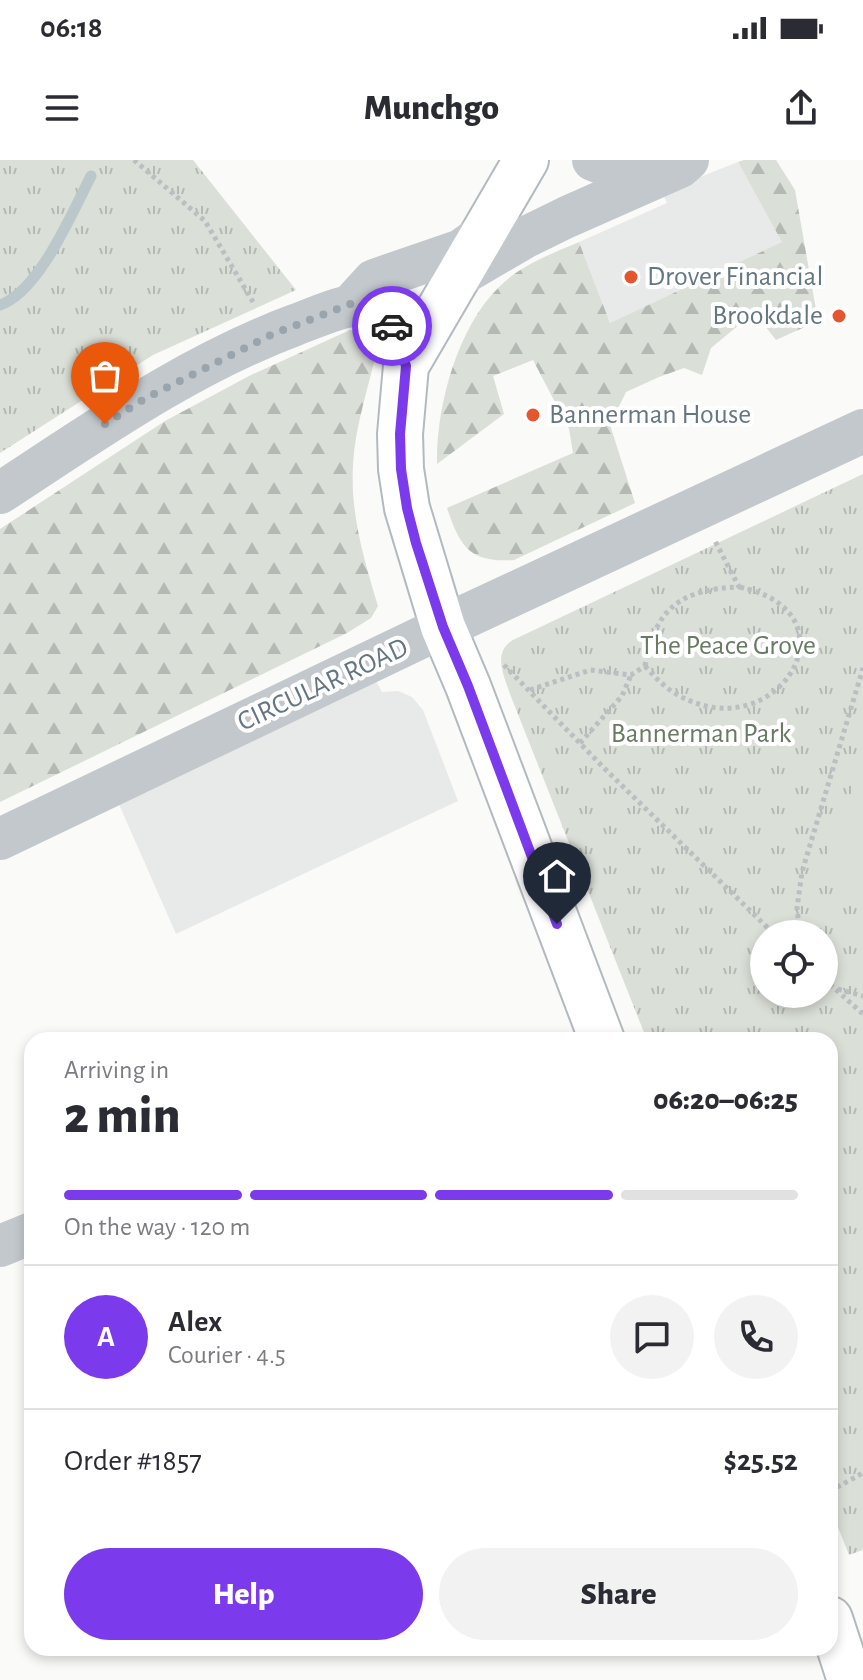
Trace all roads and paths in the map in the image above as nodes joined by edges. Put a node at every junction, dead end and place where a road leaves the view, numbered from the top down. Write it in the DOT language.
graph roads {
  1 [pos="134,160"];
  2 [pos="526,160"];
  3 [pos="593,160"];
  4 [pos="649,160"];
  5 [pos="688,160"];
  6 [pos="482,235"];
  7 [pos="459,276"];
  8 [pos="353,303"];
  9 [pos="259,312"];
  10 [pos="406,366"];
  11 [pos="863,431"];
  12 [pos="0,493"];
  13 [pos="715,539"];
  14 [pos="739,587"];
  15 [pos="443,627"];
  16 [pos="496,661"];
  17 [pos="645,666"];
  18 [pos="863,668"];
  19 [pos="631,675"];
  20 [pos="530,690"];
  21 [pos="580,743"];
  22 [pos="0,839"];
  23 [pos="760,920"];
  24 [pos="798,920"];
  25 [pos="838,989"];
  26 [pos="838,990"];
  27 [pos="863,996"];
  28 [pos="863,1014"];
  29 [pos="599,1032"];
  30 [pos="24,1236"];
  31 [pos="0,1246"];
  32 [pos="863,1473"];
  33 [pos="838,1487"];
  34 [pos="838,1643"];
  35 [pos="850,1680"];
  1 -- 9 [label="path"];
  2 -- 6 [label="main road"];
  3 -- 4 [label="street"];
  5 -- 7 [label="street"];
  6 -- 7 [label="main road"];
  6 -- 8 [label="street"];
  7 -- 10 [label="main road"];
  8 -- 10 [label="street"];
  8 -- 12 [label="street"];
  10 -- 15 [label="main road"];
  11 -- 15 [label="street, CIRCULAR ROAD"];
  13 -- 14 [label="path"];
  14 -- 17 [label="path"];
  14 -- 17 [label="path"];
  15 -- 22 [label="street, CIRCULAR ROAD"];
  15 -- 29 [label="main road"];
  16 -- 20 [label="path"];
  17 -- 19 [label="path"];
  18 -- 24 [label="path"];
  19 -- 20 [label="path"];
  19 -- 21 [label="path"];
  20 -- 21 [label="path"];
  21 -- 23 [label="path"];
  25 -- 27 [label="path"];
  26 -- 28 [label="path"];
  30 -- 31 [label="street"];
  32 -- 33 [label="path"];
  34 -- 35 [label="main road"];
}
